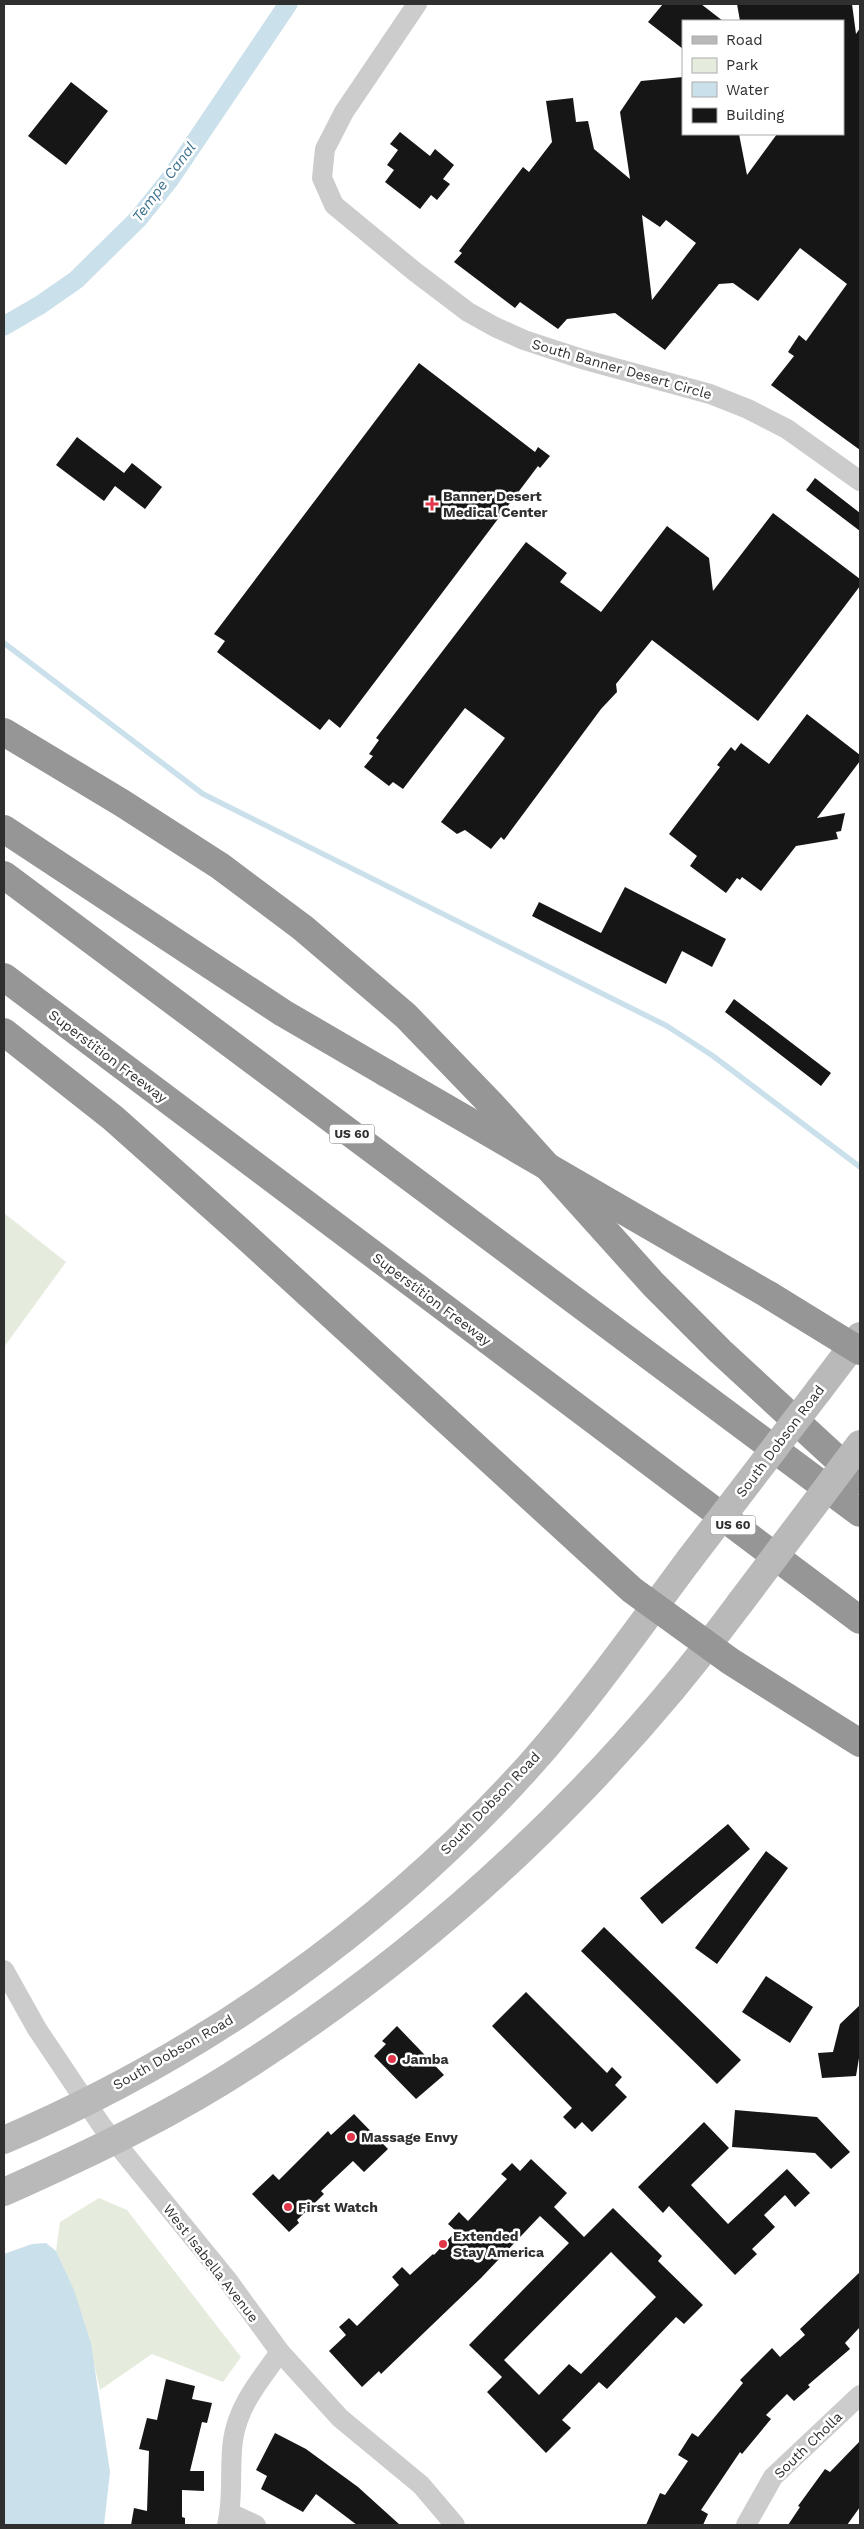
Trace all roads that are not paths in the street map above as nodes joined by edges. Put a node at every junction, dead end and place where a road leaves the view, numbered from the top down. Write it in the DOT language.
graph roads {
  1 [pos="417,4"];
  2 [pos="860,481"];
  3 [pos="4,732"];
  4 [pos="4,829"];
  5 [pos="4,875"];
  6 [pos="4,977"];
  7 [pos="4,1032"];
  8 [pos="858,1344"];
  9 [pos="860,1444"];
  10 [pos="860,1480"];
  11 [pos="860,1512"];
  12 [pos="654,1607"];
  13 [pos="860,1620"];
  14 [pos="708,1646"];
  15 [pos="860,1743"];
  16 [pos="4,1970"];
  17 [pos="87,2103"];
  18 [pos="4,2140"];
  19 [pos="114,2141"];
  20 [pos="4,2192"];
  21 [pos="280,2352"];
  22 [pos="860,2395"];
  23 [pos="228,2519"];
  24 [pos="256,2525"];
  25 [pos="455,2525"];
  26 [pos="746,2525"];
  1 -- 2 [label="street, South Banner Desert Circle"];
  3 -- 10 [label="highway"];
  4 -- 8 [label="highway, bridge"];
  5 -- 11 [label="highway, US 60"];
  6 -- 13 [label="highway, Superstition Freeway / US 60"];
  7 -- 12 [label="highway"];
  8 -- 12 [label="main road, South Dobson Road, bridge"];
  9 -- 14 [label="main road, bridge"];
  12 -- 14 [label="highway"];
  12 -- 17 [label="main road, South Dobson Road"];
  14 -- 15 [label="highway"];
  14 -- 19 [label="main road"];
  16 -- 17 [label="street, West Isabella Avenue"];
  17 -- 18 [label="main road, South Dobson Road"];
  17 -- 19 [label="street, West Isabella Avenue"];
  19 -- 20 [label="main road"];
  19 -- 21 [label="street, West Isabella Avenue"];
  21 -- 23 [label="street"];
  21 -- 25 [label="street, West Isabella Avenue"];
  22 -- 26 [label="street, South Cholla"];
  23 -- 24 [label="street"];
}
